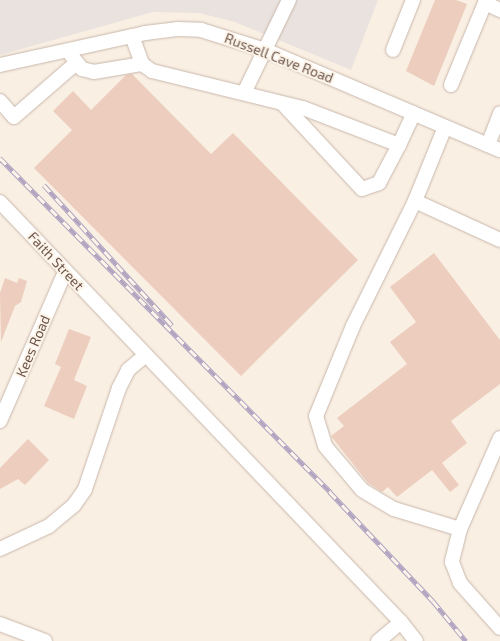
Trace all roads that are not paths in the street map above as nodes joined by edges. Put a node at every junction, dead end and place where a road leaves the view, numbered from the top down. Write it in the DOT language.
graph roads {
  1 [pos="289,0"];
  2 [pos="413,0"];
  3 [pos="481,1"];
  4 [pos="500,10"];
  5 [pos="132,36"];
  6 [pos="68,50"];
  7 [pos="265,50"];
  8 [pos="394,50"];
  9 [pos="75,64"];
  10 [pos="142,64"];
  11 [pos="0,65"];
  12 [pos="451,86"];
  13 [pos="244,93"];
  14 [pos="0,102"];
  15 [pos="282,104"];
  16 [pos="414,113"];
  17 [pos="500,113"];
  18 [pos="445,127"];
  19 [pos="399,145"];
  20 [pos="494,148"];
  21 [pos="415,201"];
  22 [pos="0,202"];
  23 [pos="500,240"];
  24 [pos="66,272"];
  25 [pos="146,355"];
  26 [pos="0,421"];
  27 [pos="500,438"];
  28 [pos="496,460"];
  29 [pos="460,529"];
  30 [pos="0,549"];
  31 [pos="401,622"];
  32 [pos="0,624"];
  33 [pos="500,628"];
  34 [pos="45,641"];
  35 [pos="378,641"];
  36 [pos="416,641"];
  1 -- 7 [label="street"];
  2 -- 8 [label="street"];
  3 -- 4 [label="street"];
  3 -- 12 [label="street"];
  5 -- 6 [label="street, Russell Cave Road"];
  5 -- 7 [label="street, Russell Cave Road"];
  5 -- 10 [label="street"];
  6 -- 9 [label="street"];
  6 -- 11 [label="street, Russell Cave Road"];
  7 -- 13 [label="street"];
  7 -- 16 [label="street, Russell Cave Road"];
  9 -- 10 [label="street"];
  9 -- 14 [label="street"];
  10 -- 13 [label="street"];
  13 -- 15 [label="street"];
  15 -- 19 [label="street"];
  15 -- 19 [label="street"];
  16 -- 18 [label="street, Russell Cave Road"];
  16 -- 19 [label="street"];
  17 -- 20 [label="street"];
  18 -- 20 [label="street, Russell Cave Road"];
  18 -- 21 [label="street"];
  21 -- 23 [label="street"];
  21 -- 29 [label="street"];
  22 -- 24 [label="street, Faith Street"];
  24 -- 25 [label="street, Faith Street"];
  24 -- 26 [label="street, Kees Road"];
  25 -- 30 [label="street"];
  25 -- 31 [label="street, Faith Street"];
  27 -- 28 [label="street"];
  28 -- 29 [label="street"];
  29 -- 33 [label="street"];
  31 -- 35 [label="street"];
  31 -- 36 [label="street, Faith Street"];
  32 -- 34 [label="street"];
}
